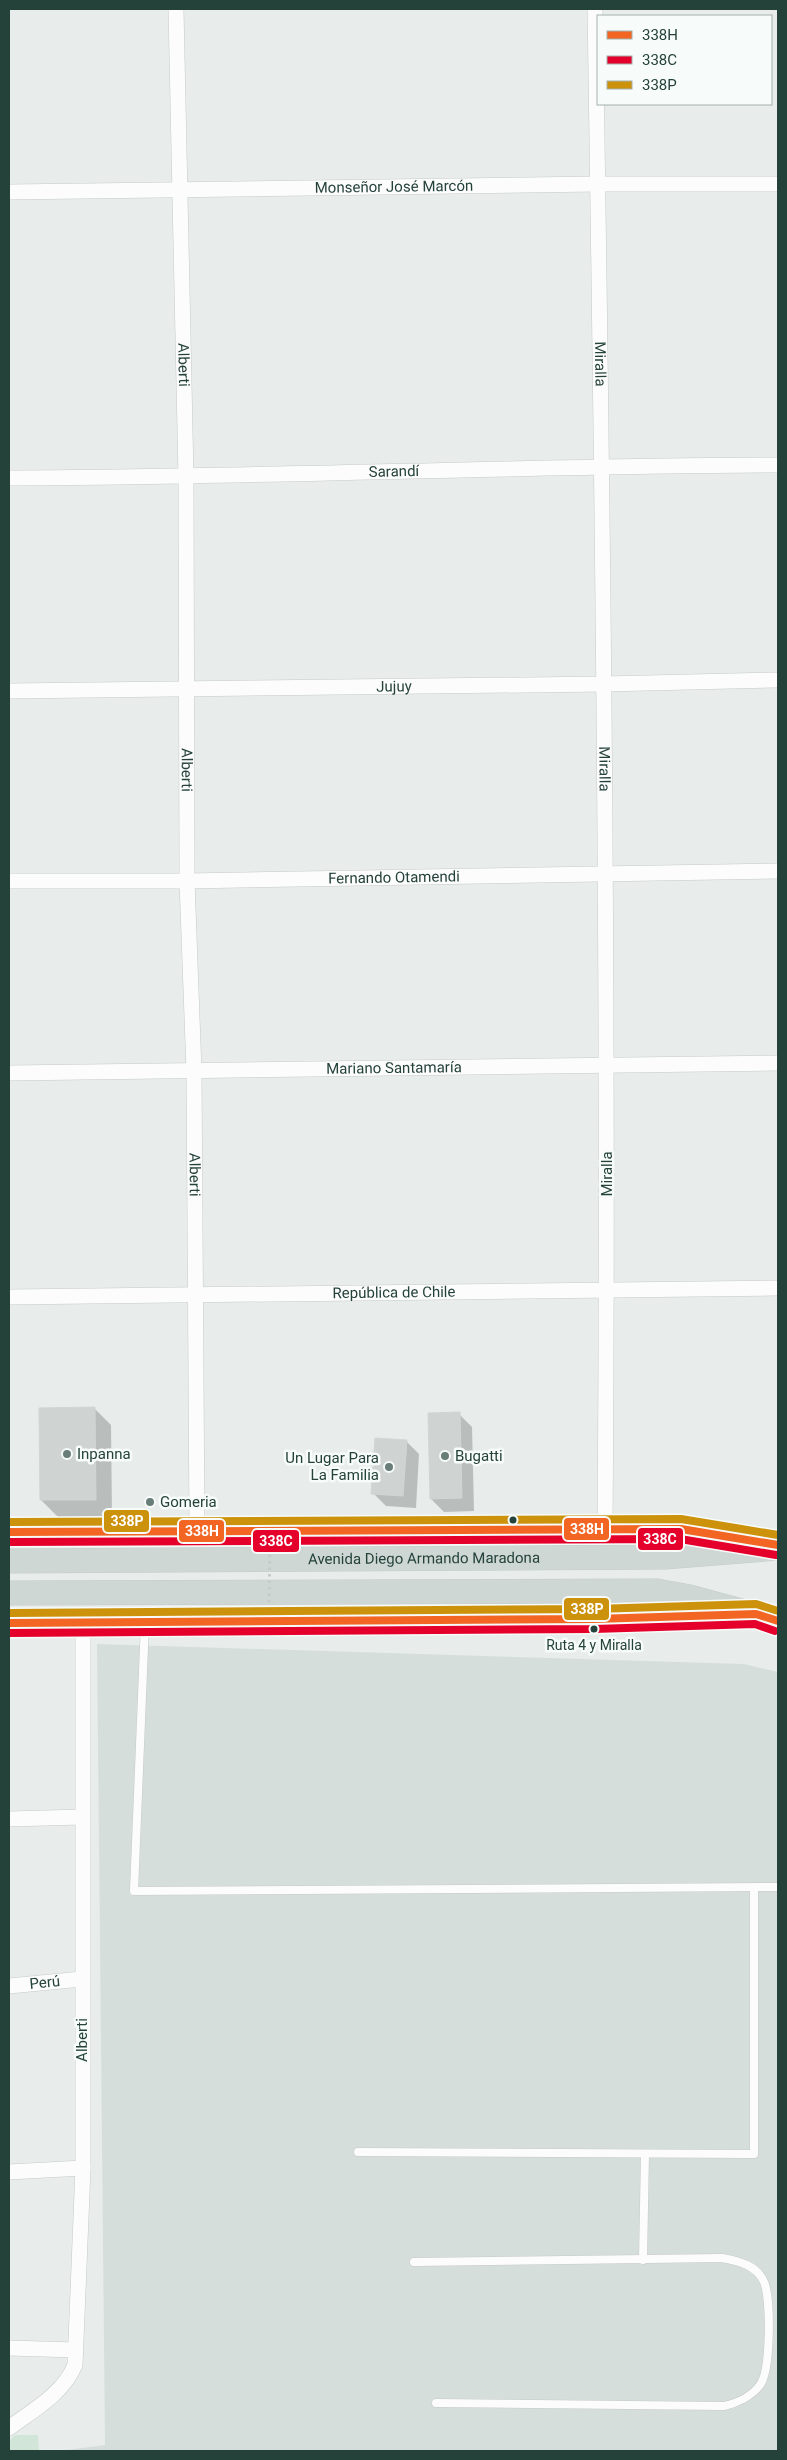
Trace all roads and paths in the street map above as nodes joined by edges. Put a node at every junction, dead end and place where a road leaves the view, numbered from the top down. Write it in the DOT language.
graph roads {
  1 [pos="176,9"];
  2 [pos="595,9"];
  3 [pos="598,184"];
  4 [pos="778,184"];
  5 [pos="182,190"];
  6 [pos="9,192"];
  7 [pos="778,465"];
  8 [pos="603,466"];
  9 [pos="186,477"];
  10 [pos="9,478"];
  11 [pos="778,680"];
  12 [pos="604,684"];
  13 [pos="188,688"];
  14 [pos="9,691"];
  15 [pos="778,870"];
  16 [pos="604,874"];
  17 [pos="9,881"];
  18 [pos="187,881"];
  19 [pos="778,1063"];
  20 [pos="607,1066"];
  21 [pos="194,1072"];
  22 [pos="9,1073"];
  23 [pos="778,1288"];
  24 [pos="607,1290"];
  25 [pos="194,1296"];
  26 [pos="9,1297"];
  27 [pos="605,1529"];
  28 [pos="198,1530"];
  29 [pos="9,1532"];
  30 [pos="270,1541"];
  31 [pos="778,1546"];
  32 [pos="9,1561"];
  33 [pos="9,1593"];
  34 [pos="269,1609"];
  35 [pos="756,1614"];
  36 [pos="83,1621"];
  37 [pos="778,1621"];
  38 [pos="9,1623"];
  39 [pos="145,1623"];
  40 [pos="82,1817"];
  41 [pos="9,1819"];
  42 [pos="754,1887"];
  43 [pos="778,1887"];
  44 [pos="82,1979"];
  45 [pos="9,1986"];
  46 [pos="358,2152"];
  47 [pos="645,2154"];
  48 [pos="83,2168"];
  49 [pos="9,2172"];
  50 [pos="643,2260"];
  51 [pos="414,2262"];
  52 [pos="9,2348"];
  53 [pos="76,2350"];
  54 [pos="436,2403"];
  55 [pos="9,2428"];
  1 -- 5 [label="street, Alberti"];
  2 -- 3 [label="street, Miralla"];
  3 -- 4 [label="street, Monseñor José Marcón"];
  3 -- 5 [label="street, Monseñor José Marcón"];
  3 -- 8 [label="street, Miralla"];
  5 -- 6 [label="street, Monseñor José Marcón"];
  5 -- 9 [label="street, Alberti"];
  7 -- 8 [label="street, Sarandí"];
  8 -- 9 [label="street, Sarandí"];
  8 -- 12 [label="street, Miralla"];
  9 -- 10 [label="street, Sarandí"];
  9 -- 13 [label="street, Alberti"];
  11 -- 12 [label="street, Jujuy"];
  12 -- 13 [label="street, Jujuy"];
  12 -- 16 [label="street, Miralla"];
  13 -- 14 [label="street, Jujuy"];
  13 -- 18 [label="street, Alberti"];
  15 -- 16 [label="street, Fernando Otamendi"];
  16 -- 18 [label="street, Fernando Otamendi"];
  16 -- 20 [label="street, Miralla"];
  17 -- 18 [label="street, Fernando Otamendi"];
  18 -- 21 [label="street, Alberti"];
  19 -- 20 [label="street, Mariano Santamaría"];
  20 -- 21 [label="street, Mariano Santamaría"];
  20 -- 24 [label="street, Miralla"];
  21 -- 22 [label="street, Mariano Santamaría"];
  21 -- 25 [label="street, Alberti"];
  23 -- 24 [label="street, República de Chile"];
  24 -- 25 [label="street, República de Chile"];
  24 -- 27 [label="street, Miralla"];
  25 -- 26 [label="street, República de Chile"];
  25 -- 28 [label="street, Alberti"];
  27 -- 28 [label="street, Avenida Diego Armando Maradona"];
  27 -- 31 [label="street, Avenida Diego Armando Maradona"];
  28 -- 29 [label="street, Avenida Diego Armando Maradona"];
  30 -- 34 [label="path, bridge"];
  31 -- 32 [label="main road, Avenida Diego Armando Maradona"];
  33 -- 35 [label="main road"];
  35 -- 37 [label="main road"];
  35 -- 39 [label="street"];
  36 -- 38 [label="street"];
  36 -- 39 [label="street"];
  36 -- 40 [label="street, Alberti"];
  39 -- 42 [label="lane"];
  40 -- 41 [label="street"];
  40 -- 44 [label="street, Alberti"];
  42 -- 43 [label="lane"];
  42 -- 47 [label="lane"];
  44 -- 45 [label="street, Perú"];
  44 -- 48 [label="street, Alberti"];
  46 -- 47 [label="lane"];
  47 -- 50 [label="lane"];
  48 -- 49 [label="street"];
  48 -- 53 [label="street, Alberti"];
  50 -- 51 [label="lane"];
  50 -- 54 [label="lane"];
  52 -- 53 [label="street"];
  53 -- 55 [label="street, Alberti"];
}
